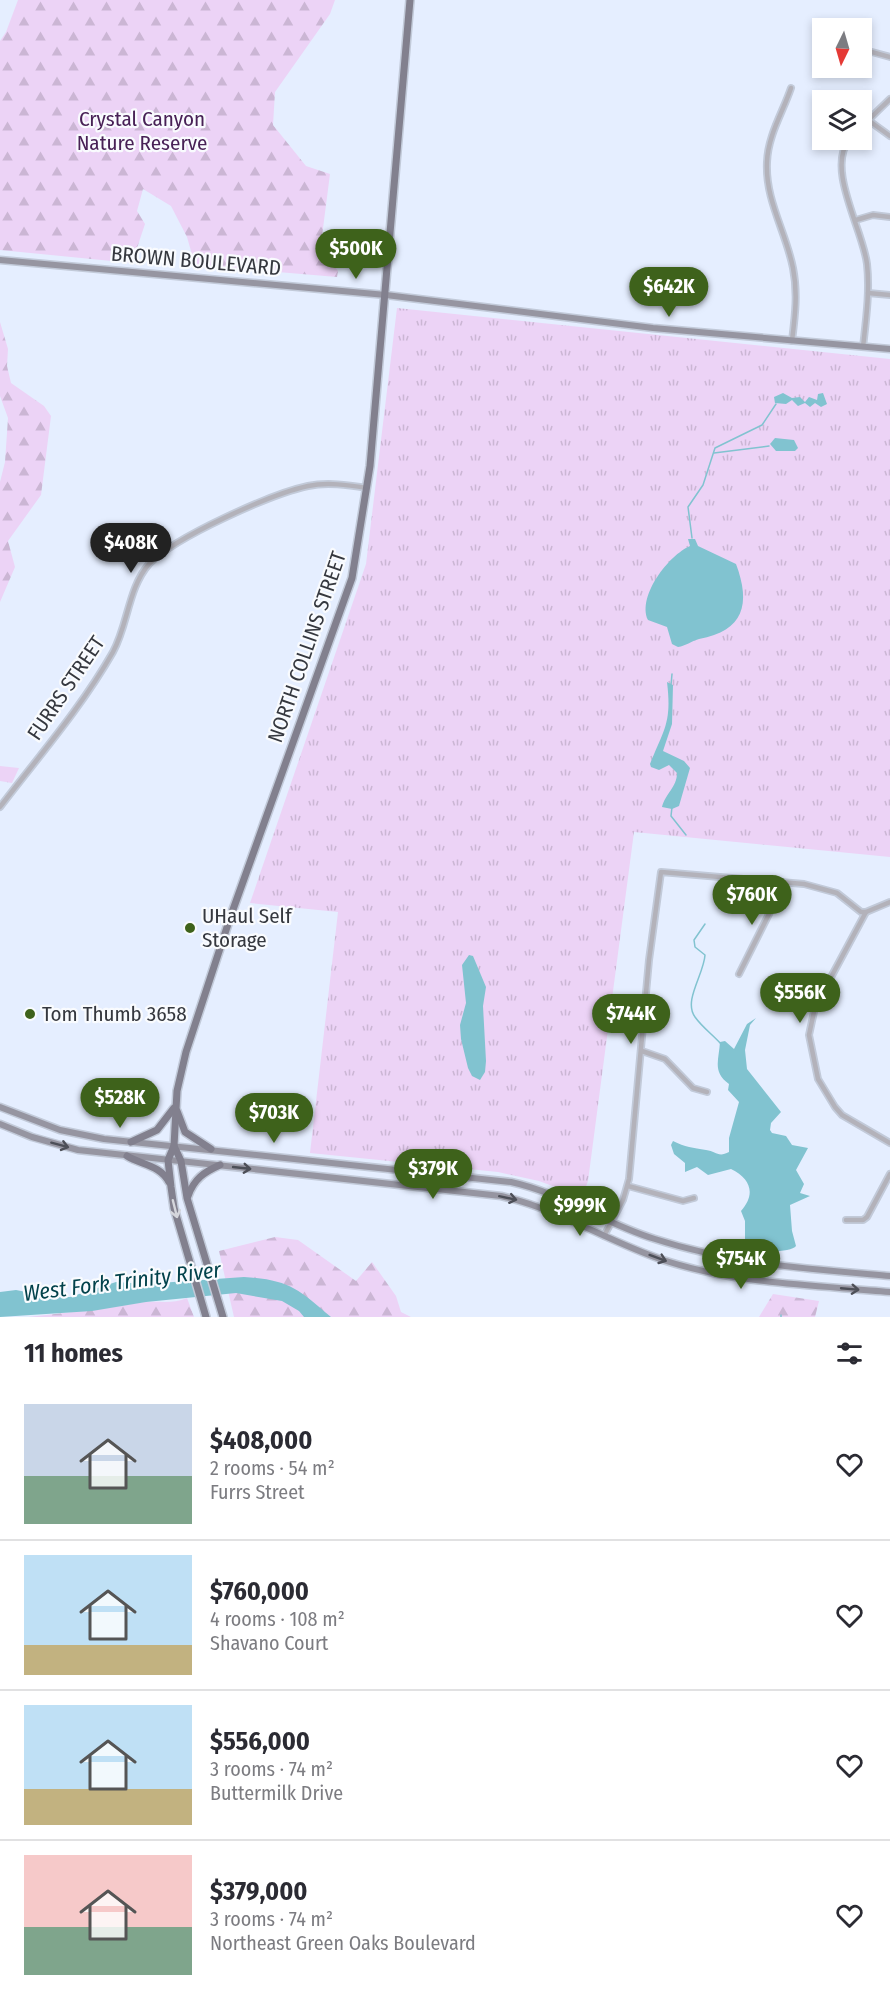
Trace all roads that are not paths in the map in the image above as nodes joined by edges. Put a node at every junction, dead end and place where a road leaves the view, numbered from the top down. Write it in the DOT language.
graph roads {
  1 [pos="410,0"];
  2 [pos="872,52"];
  3 [pos="890,57"];
  4 [pos="791,88"];
  5 [pos="890,99"];
  6 [pos="872,116"];
  7 [pos="872,123"];
  8 [pos="890,136"];
  9 [pos="844,150"];
  10 [pos="890,217"];
  11 [pos="856,220"];
  12 [pos="0,260"];
  13 [pos="868,293"];
  14 [pos="386,294"];
  15 [pos="890,295"];
  16 [pos="792,341"];
  17 [pos="863,347"];
  18 [pos="890,349"];
  19 [pos="367,488"];
  20 [pos="0,807"];
  21 [pos="778,882"];
  22 [pos="890,902"];
  23 [pos="866,912"];
  24 [pos="739,974"];
  25 [pos="642,1051"];
  26 [pos="707,1092"];
  27 [pos="176,1106"];
  28 [pos="0,1107"];
  29 [pos="27,1119"];
  30 [pos="0,1124"];
  31 [pos="21,1133"];
  32 [pos="131,1142"];
  33 [pos="890,1143"];
  34 [pos="174,1146"];
  35 [pos="211,1149"];
  36 [pos="127,1156"];
  37 [pos="305,1159"];
  38 [pos="168,1160"];
  39 [pos="181,1161"];
  40 [pos="220,1165"];
  41 [pos="304,1174"];
  42 [pos="890,1174"];
  43 [pos="627,1186"];
  44 [pos="171,1187"];
  45 [pos="187,1198"];
  46 [pos="694,1198"];
  47 [pos="846,1220"];
  48 [pos="612,1221"];
  49 [pos="604,1236"];
  50 [pos="890,1276"];
  51 [pos="890,1292"];
  52 [pos="206,1317"];
  53 [pos="224,1317"];
  1 -- 14 [label="main road, NORTH COLLINS STREET"];
  2 -- 3 [label="street"];
  4 -- 16 [label="street"];
  5 -- 6 [label="street"];
  7 -- 8 [label="street"];
  9 -- 11 [label="street"];
  10 -- 11 [label="street"];
  11 -- 13 [label="street"];
  12 -- 14 [label="main road, BROWN BOULEVARD"];
  13 -- 15 [label="street"];
  13 -- 17 [label="street"];
  14 -- 16 [label="main road, BROWN BOULEVARD"];
  14 -- 19 [label="main road, NORTH COLLINS STREET"];
  16 -- 17 [label="main road, BROWN BOULEVARD"];
  17 -- 18 [label="main road, BROWN BOULEVARD"];
  19 -- 20 [label="street, FURRS STREET"];
  19 -- 27 [label="main road, NORTH COLLINS STREET"];
  21 -- 23 [label="street"];
  21 -- 24 [label="street"];
  21 -- 25 [label="street"];
  22 -- 23 [label="street"];
  23 -- 33 [label="street"];
  25 -- 26 [label="street"];
  25 -- 43 [label="street"];
  27 -- 32 [label="main road"];
  27 -- 34 [label="main road, NORTH COLLINS STREET"];
  27 -- 35 [label="main road"];
  28 -- 29 [label="main road"];
  29 -- 31 [label="main road"];
  29 -- 32 [label="main road"];
  30 -- 31 [label="main road"];
  31 -- 36 [label="main road, one-way"];
  32 -- 34 [label="main road"];
  34 -- 35 [label="main road"];
  34 -- 38 [label="main road, NORTH COLLINS STREET"];
  34 -- 39 [label="main road, NORTH COLLINS STREET"];
  35 -- 37 [label="main road"];
  36 -- 38 [label="main road"];
  36 -- 44 [label="main road"];
  37 -- 41 [label="main road"];
  37 -- 48 [label="main road"];
  38 -- 39 [label="main road"];
  38 -- 44 [label="main road, NORTH COLLINS STREET"];
  39 -- 40 [label="main road"];
  39 -- 45 [label="main road, NORTH COLLINS STREET"];
  40 -- 41 [label="main road, one-way"];
  40 -- 45 [label="main road"];
  41 -- 49 [label="main road, one-way"];
  42 -- 47 [label="street"];
  43 -- 46 [label="street"];
  43 -- 48 [label="street"];
  44 -- 52 [label="main road, NORTH COLLINS STREET, one-way"];
  45 -- 53 [label="main road, NORTH COLLINS STREET"];
  48 -- 49 [label="street"];
  48 -- 50 [label="main road"];
  49 -- 51 [label="main road, one-way"];
}
